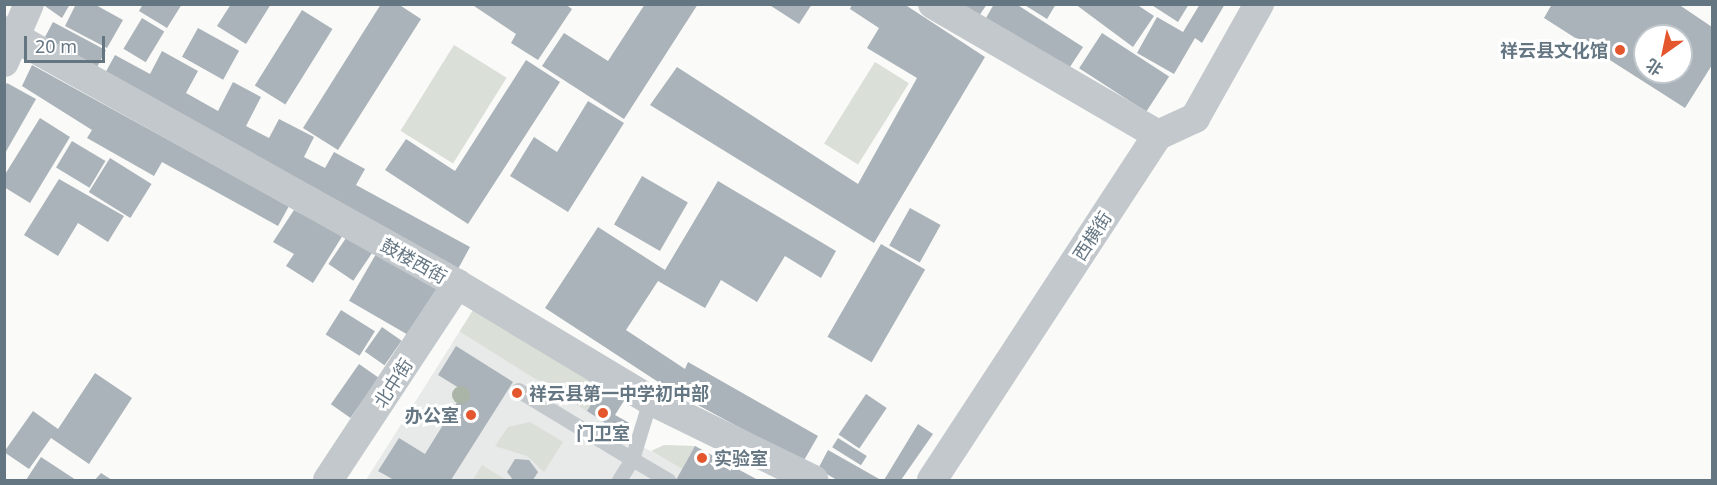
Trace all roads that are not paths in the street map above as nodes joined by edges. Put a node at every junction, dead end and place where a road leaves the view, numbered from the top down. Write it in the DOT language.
graph roads {
  1 [pos="29,4"];
  2 [pos="933,4"];
  3 [pos="1258,4"];
  4 [pos="8,44"];
  5 [pos="1158,135"];
  6 [pos="453,283"];
  7 [pos="518,390"];
  8 [pos="650,400"];
  9 [pos="632,459"];
  10 [pos="328,480"];
  11 [pos="619,480"];
  12 [pos="668,480"];
  13 [pos="813,480"];
  14 [pos="932,480"];
  1 -- 4 [label="street"];
  2 -- 5 [label="street"];
  3 -- 5 [label="street"];
  4 -- 6 [label="street, 鼓楼西街"];
  5 -- 14 [label="street, 西横街"];
  6 -- 8 [label="street, 鼓楼西街"];
  6 -- 10 [label="street, 北中街"];
  7 -- 9 [label="lane"];
  8 -- 9 [label="lane"];
  8 -- 13 [label="street, 鼓楼西街"];
  9 -- 11 [label="lane"];
  9 -- 12 [label="lane"];
}
